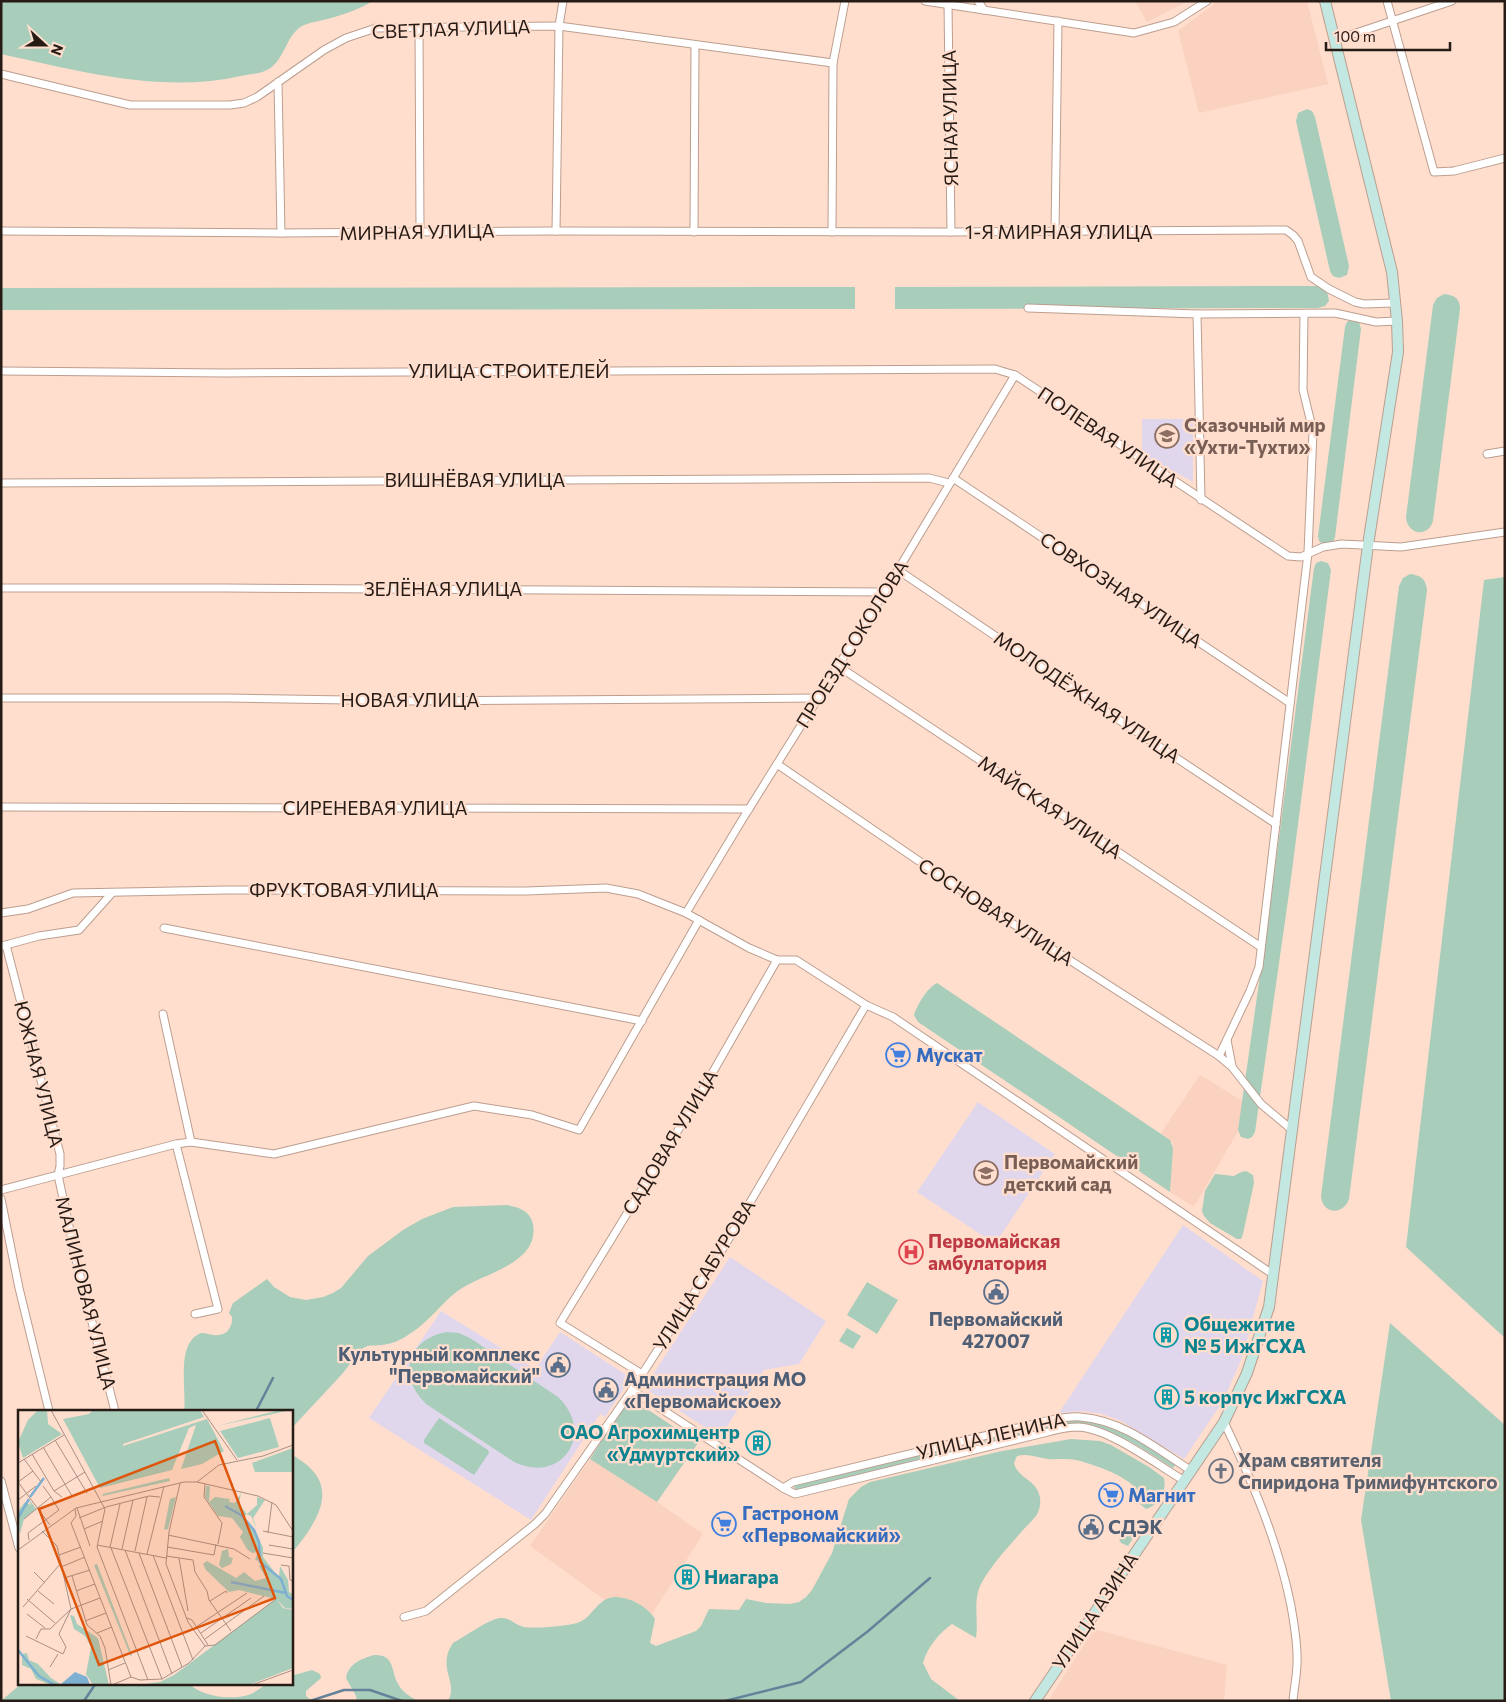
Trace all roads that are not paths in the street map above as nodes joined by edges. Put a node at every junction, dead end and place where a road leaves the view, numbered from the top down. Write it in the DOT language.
graph roads {
  1 [pos="563,1"];
  2 [pos="845,1"];
  3 [pos="925,1"];
  4 [pos="978,1"];
  5 [pos="1208,1"];
  6 [pos="1325,1"];
  7 [pos="1387,1"];
  8 [pos="1452,1"];
  9 [pos="948,4"];
  10 [pos="984,10"];
  11 [pos="1058,21"];
  12 [pos="1392,21"];
  13 [pos="560,26"];
  14 [pos="419,27"];
  15 [pos="1334,40"];
  16 [pos="695,45"];
  17 [pos="833,64"];
  18 [pos="1,74"];
  19 [pos="278,82"];
  20 [pos="1505,158"];
  21 [pos="556,230"];
  22 [pos="420,231"];
  23 [pos="1,232"];
  24 [pos="694,232"];
  25 [pos="832,232"];
  26 [pos="951,232"];
  27 [pos="1056,232"];
  28 [pos="281,233"];
  29 [pos="1394,303"];
  30 [pos="1028,308"];
  31 [pos="1198,314"];
  32 [pos="1304,314"];
  33 [pos="1397,321"];
  34 [pos="1,371"];
  35 [pos="1015,375"];
  36 [pos="1505,451"];
  37 [pos="1487,454"];
  38 [pos="951,480"];
  39 [pos="1,483"];
  40 [pos="1201,500"];
  41 [pos="1505,532"];
  42 [pos="1368,545"];
  43 [pos="1308,553"];
  44 [pos="898,570"];
  45 [pos="1,588"];
  46 [pos="884,592"];
  47 [pos="838,666"];
  48 [pos="1,698"];
  49 [pos="818,698"];
  50 [pos="1290,703"];
  51 [pos="777,764"];
  52 [pos="1,807"];
  53 [pos="749,810"];
  54 [pos="1276,824"];
  55 [pos="112,893"];
  56 [pos="1,913"];
  57 [pos="686,913"];
  58 [pos="699,920"];
  59 [pos="164,928"];
  60 [pos="4,945"];
  61 [pos="1261,948"];
  62 [pos="777,960"];
  63 [pos="866,1005"];
  64 [pos="163,1014"];
  65 [pos="642,1021"];
  66 [pos="1227,1040"];
  67 [pos="1219,1056"];
  68 [pos="1232,1067"];
  69 [pos="1291,1129"];
  70 [pos="191,1142"];
  71 [pos="176,1144"];
  72 [pos="58,1175"];
  73 [pos="1,1190"];
  74 [pos="1,1199"];
  75 [pos="1274,1275"];
  76 [pos="195,1314"];
  77 [pos="642,1374"];
  78 [pos="632,1390"];
  79 [pos="49,1410"];
  80 [pos="115,1410"];
  81 [pos="1224,1422"];
  82 [pos="1190,1470"];
  83 [pos="1184,1480"];
  84 [pos="1,1481"];
  85 [pos="783,1488"];
  86 [pos="18,1544"];
  87 [pos="404,1617"];
  88 [pos="1035,1701"];
  89 [pos="1293,1701"];
  1 -- 13 [label="street"];
  2 -- 17 [label="street"];
  3 -- 9 [label="street"];
  4 -- 10 [label="street"];
  5 -- 11 [label="street"];
  6 -- 15 [label="street, УЛИЦА АЗИНА"];
  7 -- 12 [label="street"];
  8 -- 12 [label="street"];
  9 -- 10 [label="street"];
  9 -- 26 [label="street, ЯСНАЯ УЛИЦА"];
  10 -- 11 [label="street"];
  11 -- 27 [label="street"];
  12 -- 15 [label="street"];
  12 -- 20 [label="street"];
  13 -- 14 [label="street, СВЕТЛАЯ УЛИЦА"];
  13 -- 16 [label="street, СВЕТЛАЯ УЛИЦА"];
  13 -- 21 [label="street"];
  14 -- 19 [label="street, СВЕТЛАЯ УЛИЦА"];
  14 -- 22 [label="street"];
  15 -- 29 [label="street, УЛИЦА АЗИНА"];
  16 -- 17 [label="street, СВЕТЛАЯ УЛИЦА"];
  16 -- 24 [label="street"];
  17 -- 25 [label="street"];
  18 -- 19 [label="street, СВЕТЛАЯ УЛИЦА"];
  19 -- 28 [label="street"];
  21 -- 22 [label="street, МИРНАЯ УЛИЦА"];
  21 -- 24 [label="street, МИРНАЯ УЛИЦА"];
  22 -- 28 [label="street, МИРНАЯ УЛИЦА"];
  23 -- 28 [label="street, МИРНАЯ УЛИЦА"];
  24 -- 25 [label="street, МИРНАЯ УЛИЦА"];
  25 -- 26 [label="street, 1-Я МИРНАЯ УЛИЦА"];
  26 -- 27 [label="street, 1-Я МИРНАЯ УЛИЦА"];
  27 -- 29 [label="street, 1-Я МИРНАЯ УЛИЦА"];
  29 -- 33 [label="street, УЛИЦА АЗИНА"];
  30 -- 31 [label="street"];
  31 -- 32 [label="street"];
  31 -- 40 [label="street, ПОЛЕВАЯ УЛИЦА"];
  32 -- 33 [label="street"];
  32 -- 43 [label="street"];
  33 -- 42 [label="street, УЛИЦА АЗИНА"];
  34 -- 35 [label="street, УЛИЦА СТРОИТЕЛЕЙ"];
  35 -- 38 [label="street, ПРОЕЗД СОКОЛОВА"];
  35 -- 40 [label="street, ПОЛЕВАЯ УЛИЦА"];
  36 -- 37 [label="street"];
  38 -- 39 [label="street, ВИШНЁВАЯ УЛИЦА"];
  38 -- 44 [label="street, ПРОЕЗД СОКОЛОВА"];
  38 -- 50 [label="street, СОВХОЗНАЯ УЛИЦА"];
  40 -- 43 [label="street, ПОЛЕВАЯ УЛИЦА"];
  41 -- 42 [label="street, ПОЛЕВАЯ УЛИЦА"];
  42 -- 43 [label="street, ПОЛЕВАЯ УЛИЦА"];
  42 -- 69 [label="street, УЛИЦА АЗИНА"];
  43 -- 50 [label="street"];
  44 -- 46 [label="street, ПРОЕЗД СОКОЛОВА"];
  44 -- 54 [label="street, МОЛОДЁЖНАЯ УЛИЦА"];
  45 -- 46 [label="street, ЗЕЛЁНАЯ УЛИЦА"];
  46 -- 47 [label="street, ПРОЕЗД СОКОЛОВА"];
  47 -- 49 [label="street, ПРОЕЗД СОКОЛОВА"];
  47 -- 61 [label="street, МАЙСКАЯ УЛИЦА"];
  48 -- 49 [label="street, НОВАЯ УЛИЦА"];
  49 -- 51 [label="street, ПРОЕЗД СОКОЛОВА"];
  50 -- 54 [label="street"];
  51 -- 53 [label="street, ПРОЕЗД СОКОЛОВА"];
  51 -- 67 [label="street, СОСНОВАЯ УЛИЦА"];
  52 -- 53 [label="street, СИРЕНЕВАЯ УЛИЦА"];
  53 -- 57 [label="street, ПРОЕЗД СОКОЛОВА"];
  54 -- 61 [label="street"];
  55 -- 56 [label="street, ФРУКТОВАЯ УЛИЦА"];
  55 -- 57 [label="street, ФРУКТОВАЯ УЛИЦА"];
  55 -- 60 [label="street"];
  57 -- 58 [label="street, ФРУКТОВАЯ УЛИЦА"];
  58 -- 62 [label="street, ФРУКТОВАЯ УЛИЦА"];
  58 -- 65 [label="street"];
  59 -- 65 [label="street"];
  60 -- 72 [label="street, ЮЖНАЯ УЛИЦА"];
  61 -- 66 [label="street"];
  62 -- 63 [label="street, ФРУКТОВАЯ УЛИЦА"];
  62 -- 77 [label="street, САДОВАЯ УЛИЦА"];
  63 -- 75 [label="street, ФРУКТОВАЯ УЛИЦА"];
  63 -- 77 [label="street, УЛИЦА САБУРОВА"];
  64 -- 70 [label="street"];
  65 -- 70 [label="street"];
  66 -- 67 [label="street"];
  66 -- 68 [label="street"];
  67 -- 68 [label="street, СОСНОВАЯ УЛИЦА"];
  68 -- 69 [label="street, СОСНОВАЯ УЛИЦА"];
  69 -- 75 [label="street, УЛИЦА АЗИНА"];
  70 -- 71 [label="street"];
  71 -- 72 [label="street"];
  71 -- 76 [label="street"];
  72 -- 73 [label="street"];
  72 -- 80 [label="street, МАЛИНОВАЯ УЛИЦА"];
  74 -- 79 [label="street"];
  75 -- 81 [label="street, УЛИЦА АЗИНА"];
  77 -- 78 [label="street, УЛИЦА САБУРОВА"];
  78 -- 85 [label="street, УЛИЦА ЛЕНИНА"];
  78 -- 87 [label="street, УЛИЦА САБУРОВА"];
  81 -- 82 [label="street, УЛИЦА АЗИНА"];
  81 -- 89 [label="street"];
  82 -- 83 [label="street, УЛИЦА АЗИНА"];
  82 -- 85 [label="street, УЛИЦА ЛЕНИНА"];
  83 -- 85 [label="street, УЛИЦА ЛЕНИНА"];
  83 -- 88 [label="street, УЛИЦА АЗИНА"];
  84 -- 86 [label="street"];
}
